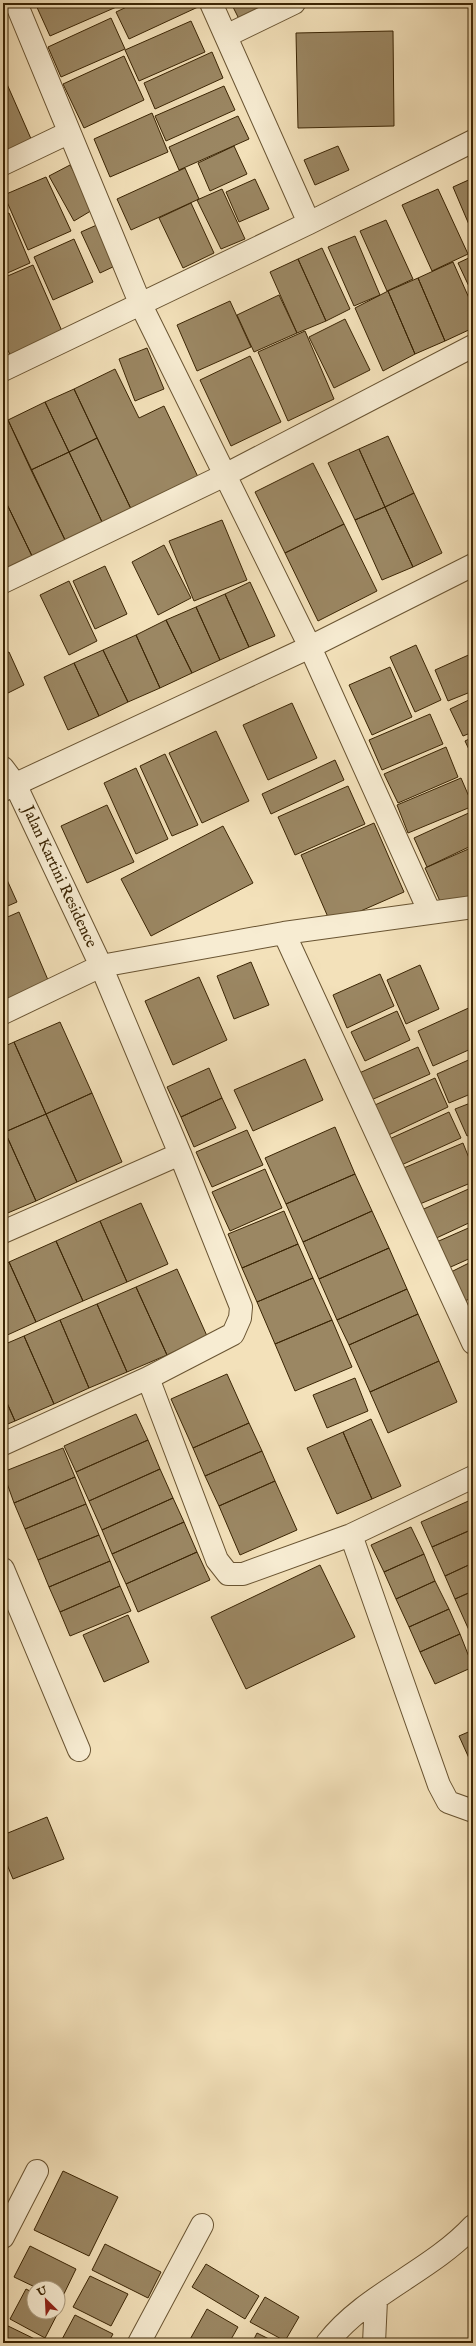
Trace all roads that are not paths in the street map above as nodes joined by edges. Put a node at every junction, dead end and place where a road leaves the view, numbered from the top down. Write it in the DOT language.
graph roads {
  1 [pos="16,3"];
  2 [pos="211,3"];
  3 [pos="294,3"];
  4 [pos="226,36"];
  5 [pos="68,133"];
  6 [pos="473,141"];
  7 [pos="3,164"];
  8 [pos="309,223"];
  9 [pos="140,303"];
  10 [pos="473,346"];
  11 [pos="3,370"];
  12 [pos="225,475"];
  13 [pos="473,565"];
  14 [pos="3,582"];
  15 [pos="310,647"];
  16 [pos="7,781"];
  17 [pos="473,907"];
  18 [pos="430,913"];
  19 [pos="284,933"];
  20 [pos="100,966"];
  21 [pos="3,1013"];
  22 [pos="180,1154"];
  23 [pos="3,1232"];
  24 [pos="473,1343"];
  25 [pos="148,1378"];
  26 [pos="3,1444"];
  27 [pos="473,1477"];
  28 [pos="351,1535"];
  29 [pos="3,1570"];
  30 [pos="79,1750"];
  31 [pos="473,1811"];
  32 [pos="37,2171"];
  33 [pos="202,2225"];
  34 [pos="473,2226"];
  35 [pos="3,2236"];
  36 [pos="376,2300"];
  37 [pos="139,2343"];
  38 [pos="328,2343"];
  39 [pos="374,2343"];
  1 -- 5 [label="street"];
  2 -- 4 [label="street"];
  3 -- 4 [label="street"];
  4 -- 8 [label="street"];
  5 -- 7 [label="street"];
  5 -- 9 [label="street"];
  6 -- 8 [label="street"];
  8 -- 9 [label="street"];
  9 -- 11 [label="street"];
  9 -- 12 [label="street"];
  10 -- 12 [label="street"];
  12 -- 14 [label="street"];
  12 -- 15 [label="street"];
  13 -- 15 [label="street"];
  15 -- 16 [label="street"];
  15 -- 18 [label="street"];
  16 -- 20 [label="street, Jalan Kartini Residence"];
  17 -- 18 [label="street"];
  18 -- 19 [label="street"];
  19 -- 20 [label="street"];
  19 -- 24 [label="street"];
  20 -- 21 [label="street"];
  20 -- 22 [label="street, Jalan Kartini Residence"];
  22 -- 23 [label="street"];
  22 -- 25 [label="street, Jalan Kartini Residence"];
  25 -- 26 [label="street, Jalan Kartini Residence"];
  25 -- 28 [label="street"];
  27 -- 28 [label="street"];
  28 -- 31 [label="street"];
  29 -- 30 [label="street"];
  32 -- 35 [label="street"];
  33 -- 37 [label="street"];
  34 -- 36 [label="street"];
  36 -- 38 [label="street"];
  36 -- 39 [label="street"];
}
